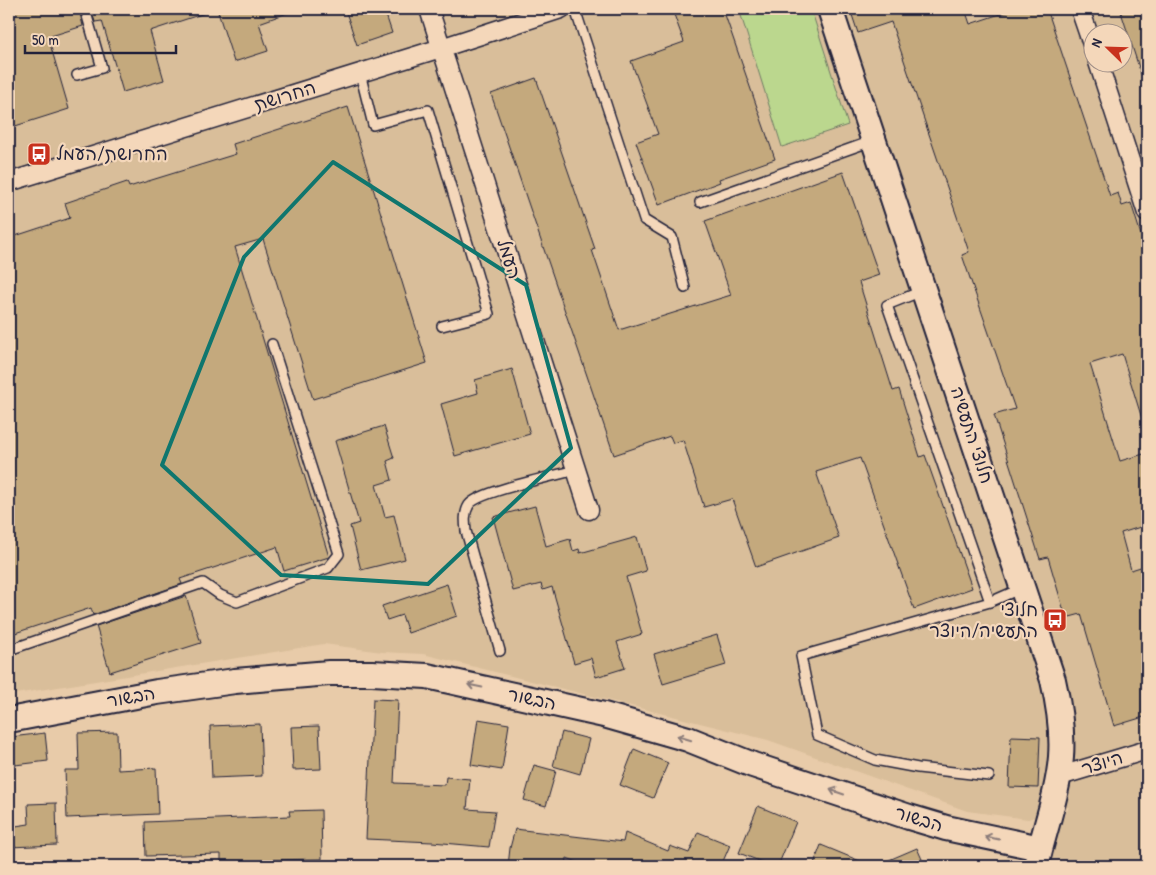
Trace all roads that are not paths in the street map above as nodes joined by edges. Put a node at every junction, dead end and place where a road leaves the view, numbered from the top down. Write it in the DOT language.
graph roads {
  1 [pos="85,9"];
  2 [pos="429,9"];
  3 [pos="561,9"];
  4 [pos="575,9"];
  5 [pos="830,9"];
  6 [pos="1080,9"];
  7 [pos="1084,22"];
  8 [pos="441,48"];
  9 [pos="1101,72"];
  10 [pos="360,73"];
  11 [pos="77,75"];
  12 [pos="874,141"];
  13 [pos="9,182"];
  14 [pos="700,202"];
  15 [pos="1147,213"];
  16 [pos="685,288"];
  17 [pos="924,290"];
  18 [pos="442,326"];
  19 [pos="272,344"];
  20 [pos="576,470"];
  21 [pos="589,510"];
  22 [pos="1022,588"];
  23 [pos="990,602"];
  24 [pos="9,650"];
  25 [pos="500,651"];
  26 [pos="9,720"];
  27 [pos="1147,750"];
  28 [pos="989,776"];
  29 [pos="1057,777"];
  30 [pos="1038,857"];
  1 -- 11 [label="lane"];
  2 -- 8 [label="street, העמל"];
  3 -- 8 [label="street, החרושת"];
  4 -- 16 [label="lane"];
  5 -- 12 [label="street, חלוצי התעשיה"];
  6 -- 7 [label="street"];
  8 -- 10 [label="street, החרושת"];
  8 -- 20 [label="street, העמל"];
  9 -- 15 [label="street"];
  10 -- 13 [label="street, החרושת"];
  10 -- 18 [label="lane"];
  12 -- 14 [label="lane"];
  12 -- 17 [label="street, חלוצי התעשיה"];
  17 -- 22 [label="street, חלוצי התעשיה"];
  17 -- 23 [label="lane"];
  19 -- 24 [label="lane"];
  20 -- 21 [label="street, העמל"];
  20 -- 25 [label="lane"];
  22 -- 23 [label="lane"];
  22 -- 29 [label="street, חלוצי התעשיה"];
  23 -- 28 [label="lane"];
  30 -- 26 [label="street, הבשור, one-way"];
  27 -- 29 [label="street, היוצר"];
  29 -- 30 [label="street, חלוצי התעשיה"];
}
